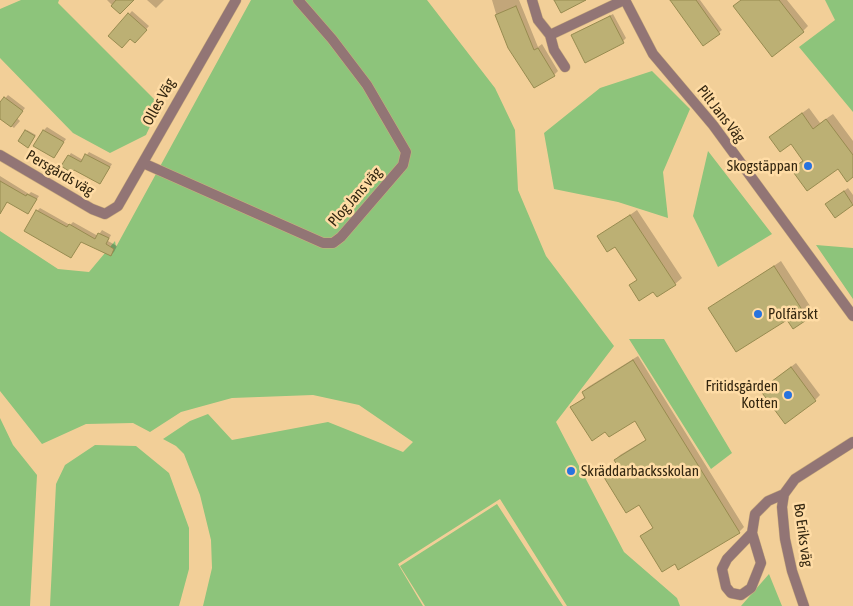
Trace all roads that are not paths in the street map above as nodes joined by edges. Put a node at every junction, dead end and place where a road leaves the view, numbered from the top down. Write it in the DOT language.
graph roads {
  1 [pos="236,0"];
  2 [pos="298,0"];
  3 [pos="532,0"];
  4 [pos="624,0"];
  5 [pos="550,35"];
  6 [pos="565,67"];
  7 [pos="0,155"];
  8 [pos="142,163"];
  9 [pos="105,214"];
  10 [pos="853,316"];
  11 [pos="853,442"];
  12 [pos="784,494"];
  13 [pos="752,533"];
  14 [pos="804,606"];
  1 -- 8 [label="street, Olles Väg"];
  2 -- 8 [label="street, Plog Jans väg"];
  3 -- 5 [label="street"];
  4 -- 5 [label="street"];
  4 -- 10 [label="street, Pilt Jans Väg"];
  5 -- 6 [label="street"];
  7 -- 9 [label="street, Persgårds väg"];
  8 -- 9 [label="street, Olles Väg"];
  11 -- 12 [label="street, Bo Eriks väg"];
  12 -- 13 [label="street"];
  12 -- 14 [label="street, Bo Eriks väg"];
  13 -- 13 [label="street"];
}
